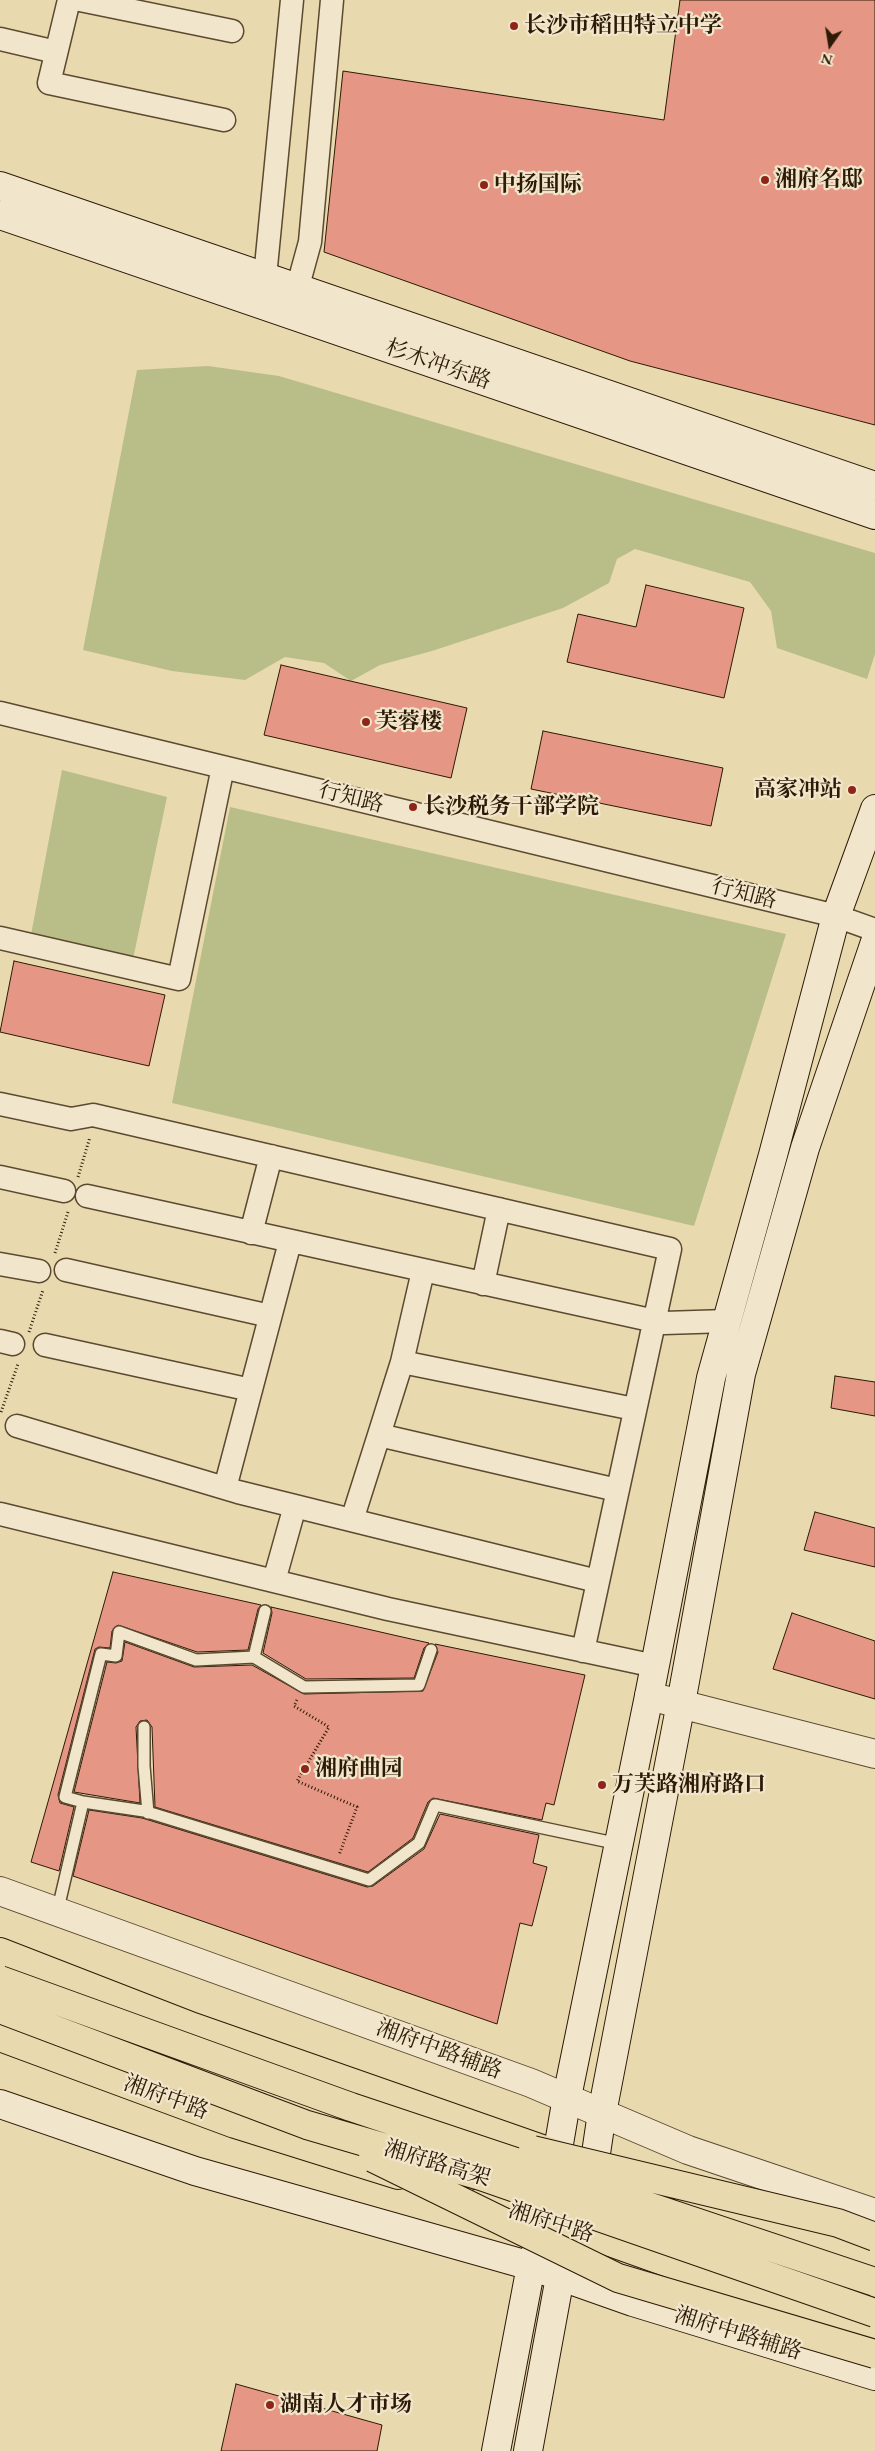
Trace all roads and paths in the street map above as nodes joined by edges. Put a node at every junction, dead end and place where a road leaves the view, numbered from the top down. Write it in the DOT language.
graph roads {
  1 [pos="69,0"];
  2 [pos="80,0"];
  3 [pos="292,0"];
  4 [pos="332,0"];
  5 [pos="232,31"];
  6 [pos="0,39"];
  7 [pos="56,52"];
  8 [pos="224,120"];
  9 [pos="0,186"];
  10 [pos="0,215"];
  11 [pos="265,277"];
  12 [pos="298,288"];
  13 [pos="256,302"];
  14 [pos="290,314"];
  15 [pos="875,486"];
  16 [pos="875,515"];
  17 [pos="0,713"];
  18 [pos="223,767"];
  19 [pos="875,809"];
  20 [pos="836,916"];
  21 [pos="875,930"];
  22 [pos="0,938"];
  23 [pos="875,942"];
  24 [pos="0,1104"];
  25 [pos="271,1156"];
  26 [pos="0,1177"];
  27 [pos="64,1191"];
  28 [pos="87,1196"];
  29 [pos="499,1209"];
  30 [pos="251,1233"];
  31 [pos="290,1242"];
  32 [pos="0,1264"];
  33 [pos="66,1270"];
  34 [pos="38,1271"];
  35 [pos="423,1271"];
  36 [pos="484,1284"];
  37 [pos="270,1316"];
  38 [pos="653,1320"];
  39 [pos="727,1321"];
  40 [pos="45,1345"];
  41 [pos="402,1362"];
  42 [pos="251,1390"];
  43 [pos="634,1409"];
  44 [pos="17,1426"];
  45 [pos="379,1435"];
  46 [pos="225,1488"];
  47 [pos="617,1490"];
  48 [pos="295,1506"];
  49 [pos="0,1514"];
  50 [pos="352,1520"];
  51 [pos="274,1581"];
  52 [pos="597,1581"];
  53 [pos="266,1611"];
  54 [pos="431,1650"];
  55 [pos="582,1650"];
  56 [pos="254,1657"];
  57 [pos="655,1666"];
  58 [pos="304,1687"];
  59 [pos="649,1696"];
  60 [pos="681,1703"];
  61 [pos="144,1727"];
  62 [pos="875,1754"];
  63 [pos="83,1802"];
  64 [pos="148,1813"];
  65 [pos="619,1844"];
  66 [pos="334,1869"];
  67 [pos="0,1892"];
  68 [pos="57,1913"];
  69 [pos="0,1952"];
  70 [pos="0,1980"];
  71 [pos="0,2010"];
  72 [pos="0,2037"];
  73 [pos="567,2097"];
  74 [pos="0,2104"];
  75 [pos="351,2107"];
  76 [pos="602,2113"];
  77 [pos="307,2125"];
  78 [pos="557,2154"];
  79 [pos="593,2167"];
  80 [pos="875,2213"];
  81 [pos="546,2222"];
  82 [pos="585,2233"];
  83 [pos="875,2237"];
  84 [pos="875,2245"];
  85 [pos="531,2266"];
  86 [pos="560,2277"];
  87 [pos="875,2282"];
  88 [pos="875,2312"];
  89 [pos="875,2332"];
  90 [pos="875,2354"];
  91 [pos="875,2376"];
  92 [pos="496,2451"];
  93 [pos="528,2451"];
  1 -- 7 [label="street"];
  2 -- 5 [label="street"];
  3 -- 11 [label="street"];
  4 -- 12 [label="street"];
  6 -- 7 [label="street"];
  7 -- 8 [label="street"];
  9 -- 11 [label="main road, 杉木冲东路"];
  10 -- 13 [label="main road, 杉木冲东路"];
  11 -- 12 [label="main road, 杉木冲东路"];
  11 -- 13 [label="street"];
  12 -- 14 [label="street"];
  12 -- 15 [label="main road, 杉木冲东路"];
  13 -- 14 [label="main road, 杉木冲东路"];
  14 -- 16 [label="main road, 杉木冲东路"];
  17 -- 18 [label="street, 行知路"];
  18 -- 20 [label="street, 行知路"];
  18 -- 22 [label="street"];
  19 -- 20 [label="main road"];
  20 -- 21 [label="street, 行知路"];
  20 -- 39 [label="main road"];
  23 -- 60 [label="main road"];
  24 -- 25 [label="street"];
  25 -- 29 [label="street"];
  25 -- 30 [label="street"];
  26 -- 27 [label="street"];
  28 -- 30 [label="street"];
  29 -- 36 [label="street"];
  29 -- 38 [label="street"];
  30 -- 31 [label="street"];
  31 -- 35 [label="street"];
  31 -- 37 [label="street"];
  32 -- 34 [label="street"];
  33 -- 37 [label="street"];
  35 -- 36 [label="street"];
  35 -- 41 [label="street"];
  36 -- 38 [label="street"];
  37 -- 42 [label="street"];
  38 -- 39 [label="street"];
  38 -- 43 [label="street"];
  39 -- 57 [label="main road"];
  40 -- 42 [label="street"];
  41 -- 43 [label="street"];
  41 -- 45 [label="street"];
  42 -- 46 [label="street"];
  43 -- 47 [label="street"];
  44 -- 46 [label="street"];
  45 -- 47 [label="street"];
  45 -- 50 [label="street"];
  46 -- 48 [label="street"];
  47 -- 52 [label="street"];
  48 -- 50 [label="street"];
  48 -- 51 [label="street"];
  49 -- 51 [label="street"];
  50 -- 52 [label="street"];
  51 -- 55 [label="street"];
  52 -- 55 [label="street"];
  53 -- 56 [label="lane"];
  54 -- 58 [label="lane"];
  55 -- 57 [label="street"];
  56 -- 58 [label="lane"];
  56 -- 63 [label="lane"];
  57 -- 59 [label="main road"];
  58 -- 66 [label="path"];
  59 -- 60 [label="main road"];
  59 -- 65 [label="main road"];
  60 -- 62 [label="main road"];
  60 -- 76 [label="main road"];
  61 -- 64 [label="lane"];
  63 -- 64 [label="lane"];
  63 -- 68 [label="lane"];
  64 -- 66 [label="lane"];
  65 -- 66 [label="lane"];
  65 -- 73 [label="main road"];
  67 -- 68 [label="main road, 湘府中路辅路"];
  68 -- 73 [label="main road, 湘府中路辅路"];
  69 -- 78 [label="main road"];
  70 -- 75 [label="main road, 湘府路高架, bridge"];
  71 -- 77 [label="main road, 湘府路高架, bridge"];
  72 -- 81 [label="main road, 湘府中路"];
  73 -- 76 [label="main road, 湘府中路辅路"];
  73 -- 78 [label="main road"];
  74 -- 85 [label="main road, 湘府中路辅路"];
  75 -- 83 [label="main road, bridge"];
  75 -- 87 [label="main road, 湘府路高架, bridge"];
  76 -- 79 [label="main road"];
  76 -- 80 [label="main road, 湘府中路辅路"];
  77 -- 88 [label="main road, 湘府路高架, bridge"];
  77 -- 90 [label="main road, bridge"];
  78 -- 79 [label="main road"];
  78 -- 81 [label="main road"];
  79 -- 82 [label="main road"];
  79 -- 84 [label="main road"];
  81 -- 82 [label="main road, 湘府中路"];
  81 -- 85 [label="main road"];
  82 -- 86 [label="main road"];
  82 -- 89 [label="main road, 湘府中路"];
  85 -- 86 [label="main road, 湘府中路辅路"];
  85 -- 92 [label="main road"];
  86 -- 91 [label="main road, 湘府中路辅路"];
  86 -- 93 [label="main road"];
}
